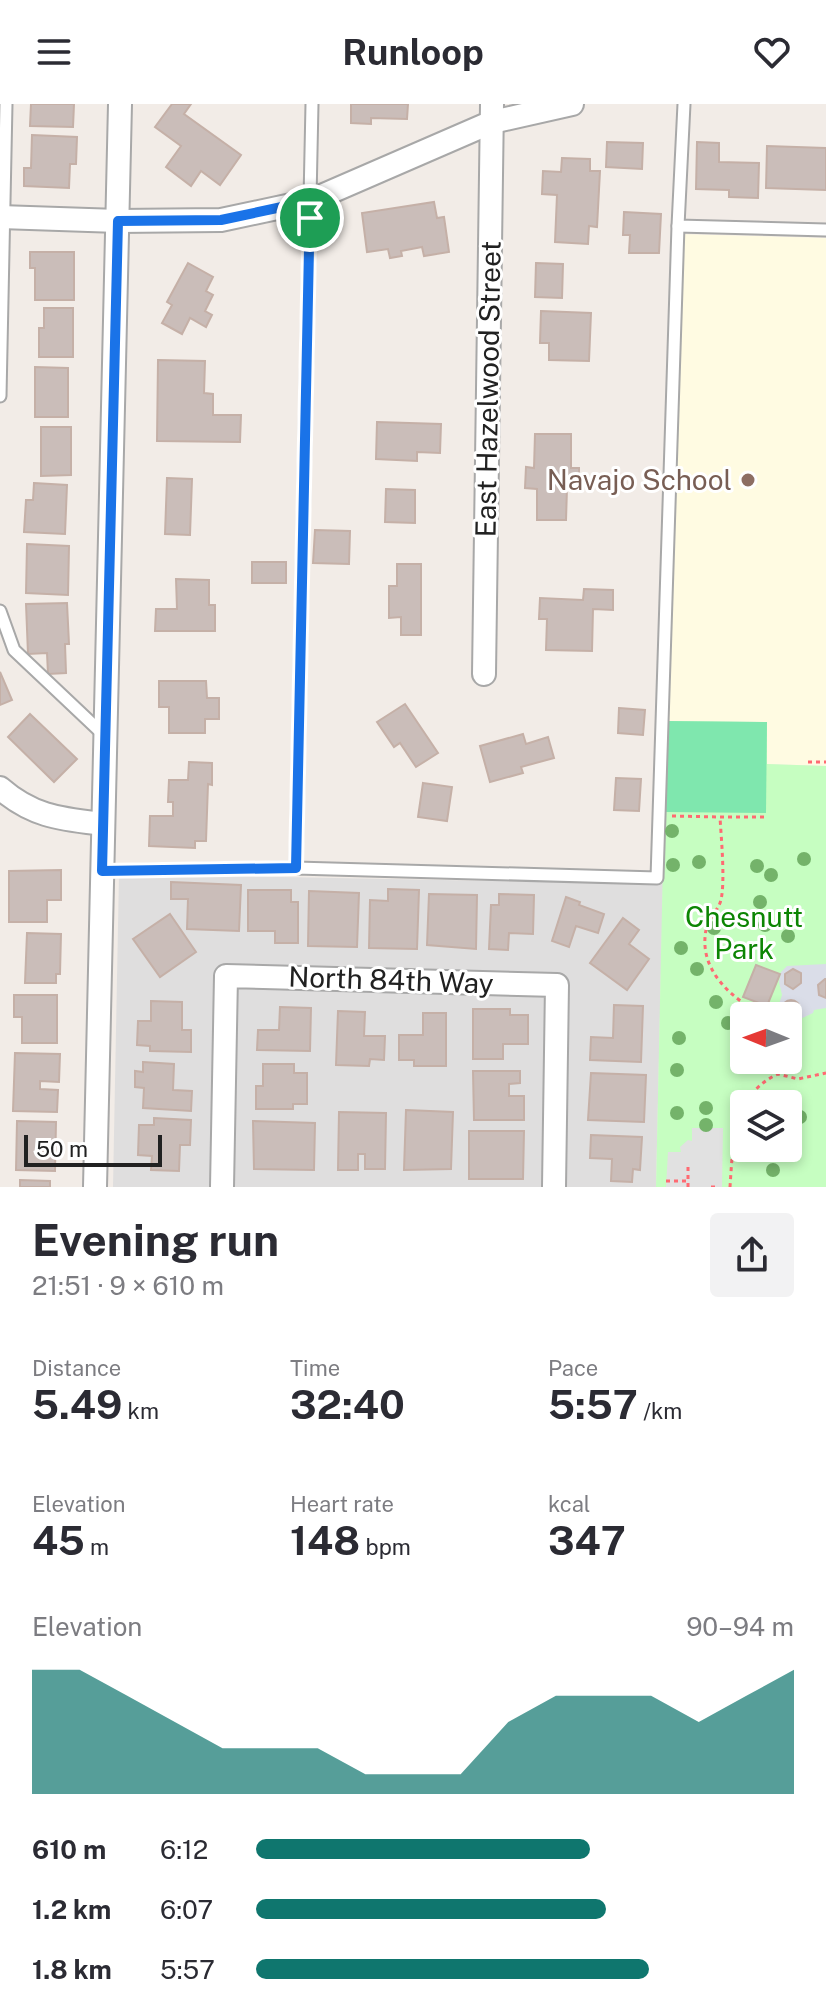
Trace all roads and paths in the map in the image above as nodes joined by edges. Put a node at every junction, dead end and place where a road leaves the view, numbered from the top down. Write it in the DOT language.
graph roads {
  1 [pos="6,104"];
  2 [pos="120,104"];
  3 [pos="312,104"];
  4 [pos="572,104"];
  5 [pos="684,104"];
  6 [pos="492,113"];
  7 [pos="310,201"];
  8 [pos="2,217"];
  9 [pos="118,221"];
  10 [pos="678,226"];
  11 [pos="826,230"];
  12 [pos="0,396"];
  13 [pos="0,611"];
  14 [pos="484,674"];
  15 [pos="105,736"];
  16 [pos="808,762"];
  17 [pos="826,762"];
  18 [pos="0,788"];
  19 [pos="667,816"];
  20 [pos="720,817"];
  21 [pos="764,817"];
  22 [pos="103,824"];
  23 [pos="296,868"];
  24 [pos="102,871"];
  25 [pos="741,1002"];
  26 [pos="826,1073"];
  27 [pos="688,1164"];
  28 [pos="666,1181"];
  29 [pos="688,1181"];
  30 [pos="95,1187"];
  31 [pos="222,1187"];
  32 [pos="554,1187"];
  33 [pos="688,1187"];
  34 [pos="730,1187"];
  1 -- 8 [label="lane"];
  2 -- 9 [label="street"];
  3 -- 7 [label="lane"];
  4 -- 6 [label="street"];
  5 -- 10 [label="lane"];
  6 -- 7 [label="street"];
  6 -- 14 [label="street, East Hazelwood Street"];
  7 -- 9 [label="street"];
  7 -- 23 [label="lane"];
  8 -- 9 [label="street"];
  8 -- 12 [label="lane"];
  9 -- 15 [label="street"];
  10 -- 11 [label="lane"];
  10 -- 23 [label="lane"];
  13 -- 15 [label="lane"];
  15 -- 22 [label="street"];
  16 -- 17 [label="path"];
  18 -- 22 [label="street"];
  19 -- 20 [label="path"];
  20 -- 21 [label="path"];
  20 -- 25 [label="path"];
  22 -- 24 [label="street"];
  23 -- 24 [label="lane"];
  24 -- 30 [label="street"];
  26 -- 34 [label="path"];
  27 -- 29 [label="path"];
  28 -- 29 [label="path"];
  29 -- 33 [label="path"];
  31 -- 32 [label="street, North 84th Way"];
}
